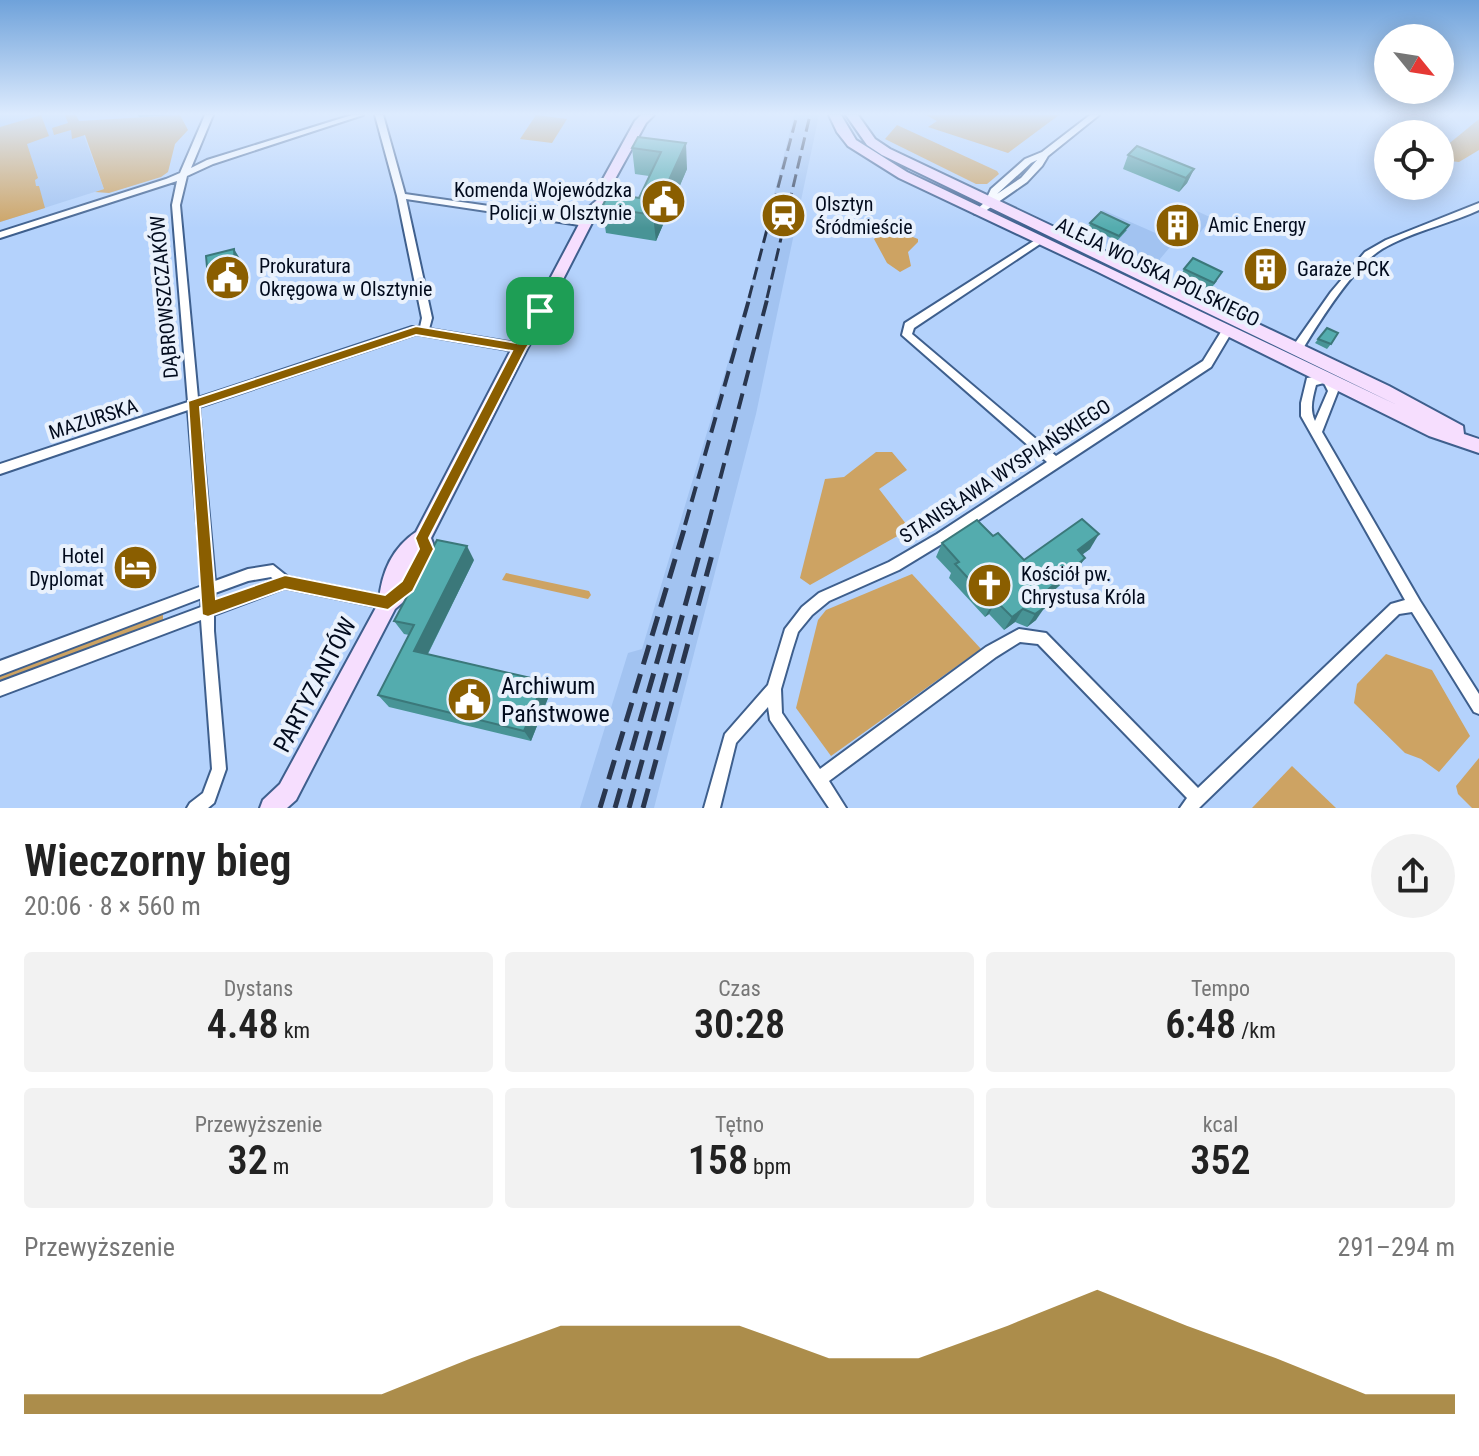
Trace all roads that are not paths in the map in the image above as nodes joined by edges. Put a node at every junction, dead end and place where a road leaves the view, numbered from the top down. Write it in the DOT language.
graph roads {
  1 [pos="193,153"];
  2 [pos="239,153"];
  3 [pos="389,153"];
  4 [pos="623,153"];
  5 [pos="864,153"];
  6 [pos="889,153"];
  7 [pos="1047,153"];
  8 [pos="184,173"];
  9 [pos="401,196"];
  10 [pos="1479,206"];
  11 [pos="984,207"];
  12 [pos="586,223"];
  13 [pos="0,235"];
  14 [pos="1040,240"];
  15 [pos="424,330"];
  16 [pos="1228,330"];
  17 [pos="524,342"];
  18 [pos="1297,349"];
  19 [pos="1332,373"];
  20 [pos="193,405"];
  21 [pos="1317,431"];
  22 [pos="1479,445"];
  23 [pos="1056,463"];
  24 [pos="0,469"];
  25 [pos="285,582"];
  26 [pos="209,589"];
  27 [pos="388,603"];
  28 [pos="1415,605"];
  29 [pos="208,610"];
  30 [pos="0,668"];
  31 [pos="0,689"];
  32 [pos="774,689"];
  33 [pos="1479,707"];
  34 [pos="818,780"];
  35 [pos="287,800"];
  36 [pos="1192,803"];
  37 [pos="195,808"];
  38 [pos="271,808"];
  39 [pos="712,808"];
  40 [pos="838,808"];
  1 -- 8 [label="street, DĄBROWSZCZAKÓW"];
  2 -- 8 [label="street"];
  3 -- 9 [label="street"];
  4 -- 12 [label="main road, PARTYZANTÓW"];
  5 -- 11 [label="main road, ALEJA WOJSKA POLSKIEGO"];
  6 -- 11 [label="main road, ALEJA WOJSKA POLSKIEGO"];
  7 -- 11 [label="street"];
  8 -- 13 [label="street"];
  8 -- 20 [label="street, DĄBROWSZCZAKÓW"];
  9 -- 12 [label="street"];
  9 -- 15 [label="street"];
  10 -- 18 [label="street"];
  11 -- 14 [label="main road, ALEJA WOJSKA POLSKIEGO"];
  11 -- 18 [label="main road, ALEJA WOJSKA POLSKIEGO"];
  12 -- 17 [label="main road, PARTYZANTÓW"];
  14 -- 16 [label="main road, ALEJA WOJSKA POLSKIEGO"];
  14 -- 23 [label="street"];
  15 -- 17 [label="street, MAZURSKA"];
  15 -- 20 [label="street, MAZURSKA"];
  16 -- 19 [label="main road, ALEJA WOJSKA POLSKIEGO"];
  16 -- 23 [label="street, STANISŁAWA WYSPIAŃSKIEGO"];
  17 -- 27 [label="main road, PARTYZANTÓW"];
  18 -- 19 [label="main road, ALEJA WOJSKA POLSKIEGO"];
  19 -- 21 [label="street"];
  19 -- 21 [label="street"];
  19 -- 22 [label="main road, ALEJA WOJSKA POLSKIEGO"];
  20 -- 24 [label="street, MAZURSKA"];
  20 -- 26 [label="street, DĄBROWSZCZAKÓW"];
  21 -- 28 [label="street"];
  23 -- 32 [label="street, STANISŁAWA WYSPIAŃSKIEGO"];
  25 -- 26 [label="street"];
  25 -- 27 [label="street"];
  25 -- 29 [label="street"];
  26 -- 29 [label="street, DĄBROWSZCZAKÓW"];
  26 -- 30 [label="street"];
  27 -- 35 [label="main road, PARTYZANTÓW"];
  28 -- 33 [label="street"];
  28 -- 36 [label="street"];
  29 -- 31 [label="street"];
  29 -- 37 [label="street, DĄBROWSZCZAKÓW"];
  32 -- 34 [label="street"];
  32 -- 39 [label="street"];
  34 -- 36 [label="street"];
  34 -- 40 [label="street"];
  35 -- 38 [label="main road, PARTYZANTÓW"];
}
